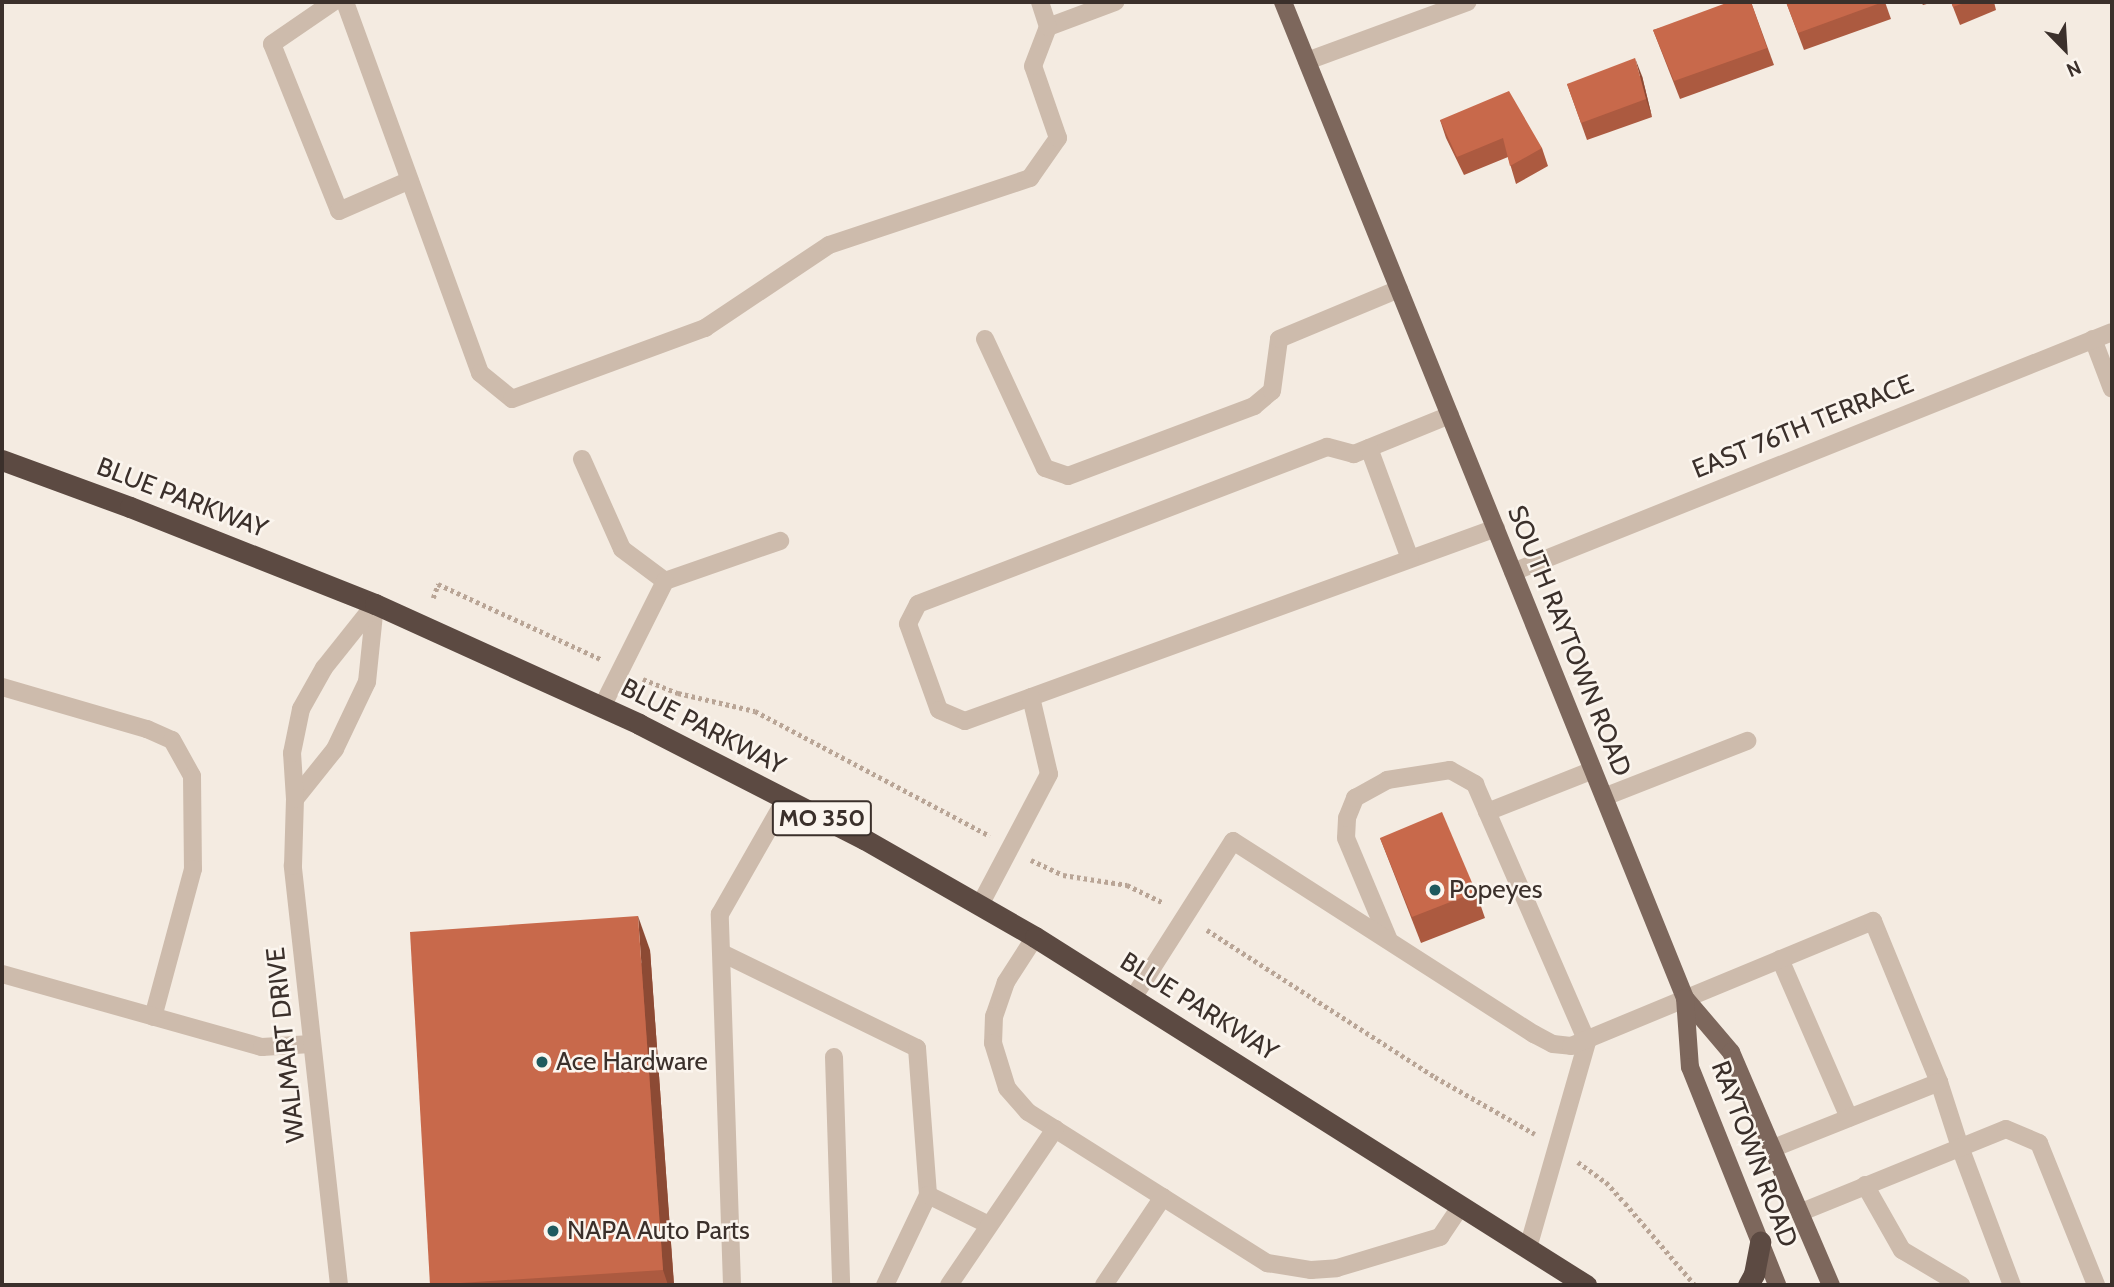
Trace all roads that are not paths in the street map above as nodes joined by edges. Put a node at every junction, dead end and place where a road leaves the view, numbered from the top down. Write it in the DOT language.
graph roads {
  1 [pos="333,2"];
  2 [pos="345,2"];
  3 [pos="1040,2"];
  4 [pos="1115,2"];
  5 [pos="1283,2"];
  6 [pos="1467,2"];
  7 [pos="1048,27"];
  8 [pos="1307,61"];
  9 [pos="410,180"];
  10 [pos="1399,289"];
  11 [pos="2112,332"];
  12 [pos="2093,339"];
  13 [pos="985,340"];
  14 [pos="2112,388"];
  15 [pos="1450,415"];
  16 [pos="1369,448"];
  17 [pos="582,459"];
  18 [pos="2,460"];
  19 [pos="1496,528"];
  20 [pos="780,541"];
  21 [pos="1410,559"];
  22 [pos="1513,572"];
  23 [pos="665,581"];
  24 [pos="375,604"];
  25 [pos="2,687"];
  26 [pos="1031,697"];
  27 [pos="602,707"];
  28 [pos="1747,741"];
  29 [pos="1593,770"];
  30 [pos="1604,797"];
  31 [pos="295,799"];
  32 [pos="785,800"];
  33 [pos="1487,812"];
  34 [pos="980,905"];
  35 [pos="1035,937"];
  36 [pos="1388,938"];
  37 [pos="722,953"];
  38 [pos="1780,959"];
  39 [pos="2,974"];
  40 [pos="1133,998"];
  41 [pos="1685,998"];
  42 [pos="153,1017"];
  43 [pos="1587,1042"];
  44 [pos="311,1044"];
  45 [pos="834,1058"];
  46 [pos="1939,1082"];
  47 [pos="1849,1118"];
  48 [pos="1055,1129"];
  49 [pos="1959,1147"];
  50 [pos="1771,1149"];
  51 [pos="1865,1185"];
  52 [pos="928,1195"];
  53 [pos="1163,1197"];
  54 [pos="1461,1206"];
  55 [pos="1799,1213"];
  56 [pos="989,1225"];
  57 [pos="1759,1242"];
  58 [pos="1528,1248"];
  59 [pos="1309,1278"];
  60 [pos="339,1285"];
  61 [pos="732,1285"];
  62 [pos="841,1285"];
  63 [pos="885,1285"];
  64 [pos="949,1285"];
  65 [pos="1104,1285"];
  66 [pos="1586,1285"];
  67 [pos="1748,1285"];
  68 [pos="1777,1285"];
  69 [pos="1831,1285"];
  70 [pos="1961,1285"];
  71 [pos="2012,1285"];
  72 [pos="2096,1285"];
  1 -- 9 [label="street"];
  2 -- 9 [label="street"];
  3 -- 7 [label="street"];
  4 -- 7 [label="street"];
  5 -- 8 [label="main road, SOUTH RAYTOWN ROAD"];
  6 -- 8 [label="street"];
  7 -- 9 [label="street"];
  8 -- 10 [label="main road, SOUTH RAYTOWN ROAD"];
  10 -- 13 [label="street"];
  10 -- 15 [label="main road, SOUTH RAYTOWN ROAD"];
  11 -- 12 [label="street, EAST 76TH TERRACE"];
  12 -- 14 [label="street"];
  12 -- 22 [label="street, EAST 76TH TERRACE"];
  15 -- 16 [label="street"];
  15 -- 19 [label="main road, SOUTH RAYTOWN ROAD"];
  16 -- 21 [label="street"];
  16 -- 26 [label="street"];
  17 -- 23 [label="street"];
  18 -- 24 [label="highway, BLUE PARKWAY / MO 350"];
  19 -- 21 [label="street"];
  19 -- 22 [label="main road, SOUTH RAYTOWN ROAD"];
  20 -- 23 [label="street"];
  21 -- 26 [label="street"];
  22 -- 29 [label="main road, SOUTH RAYTOWN ROAD"];
  23 -- 27 [label="street"];
  24 -- 27 [label="highway, BLUE PARKWAY / MO 350"];
  24 -- 31 [label="street"];
  24 -- 31 [label="street, WALMART DRIVE"];
  25 -- 42 [label="street"];
  26 -- 34 [label="street"];
  27 -- 32 [label="highway, BLUE PARKWAY / MO 350"];
  28 -- 30 [label="street"];
  29 -- 30 [label="main road, SOUTH RAYTOWN ROAD"];
  29 -- 33 [label="street"];
  30 -- 41 [label="main road, SOUTH RAYTOWN ROAD"];
  31 -- 44 [label="street, WALMART DRIVE"];
  32 -- 34 [label="highway, BLUE PARKWAY / MO 350"];
  32 -- 37 [label="street"];
  33 -- 36 [label="street"];
  33 -- 43 [label="street"];
  34 -- 35 [label="highway, BLUE PARKWAY / MO 350"];
  35 -- 40 [label="highway, BLUE PARKWAY / MO 350"];
  35 -- 48 [label="street"];
  36 -- 40 [label="street"];
  36 -- 43 [label="street"];
  37 -- 52 [label="street"];
  37 -- 61 [label="street"];
  38 -- 41 [label="street"];
  38 -- 46 [label="street"];
  38 -- 47 [label="street"];
  39 -- 42 [label="street"];
  40 -- 54 [label="highway, BLUE PARKWAY / MO 350"];
  41 -- 43 [label="street"];
  41 -- 50 [label="main road, SOUTH RAYTOWN ROAD"];
  41 -- 57 [label="main road, RAYTOWN ROAD"];
  42 -- 44 [label="street"];
  43 -- 58 [label="street"];
  44 -- 60 [label="street, WALMART DRIVE"];
  45 -- 62 [label="street"];
  46 -- 47 [label="street"];
  46 -- 49 [label="street"];
  47 -- 50 [label="street"];
  48 -- 53 [label="street"];
  48 -- 56 [label="street"];
  49 -- 51 [label="street"];
  49 -- 71 [label="street"];
  49 -- 72 [label="street"];
  50 -- 55 [label="main road, SOUTH RAYTOWN ROAD"];
  51 -- 55 [label="street"];
  51 -- 70 [label="street"];
  52 -- 56 [label="street"];
  52 -- 63 [label="street"];
  53 -- 59 [label="street"];
  53 -- 65 [label="street"];
  54 -- 58 [label="highway, BLUE PARKWAY / MO 350"];
  54 -- 59 [label="street"];
  55 -- 69 [label="main road, SOUTH RAYTOWN ROAD"];
  56 -- 64 [label="street"];
  57 -- 67 [label="highway"];
  57 -- 68 [label="main road, RAYTOWN ROAD"];
  58 -- 66 [label="highway, BLUE PARKWAY / MO 350"];
}
